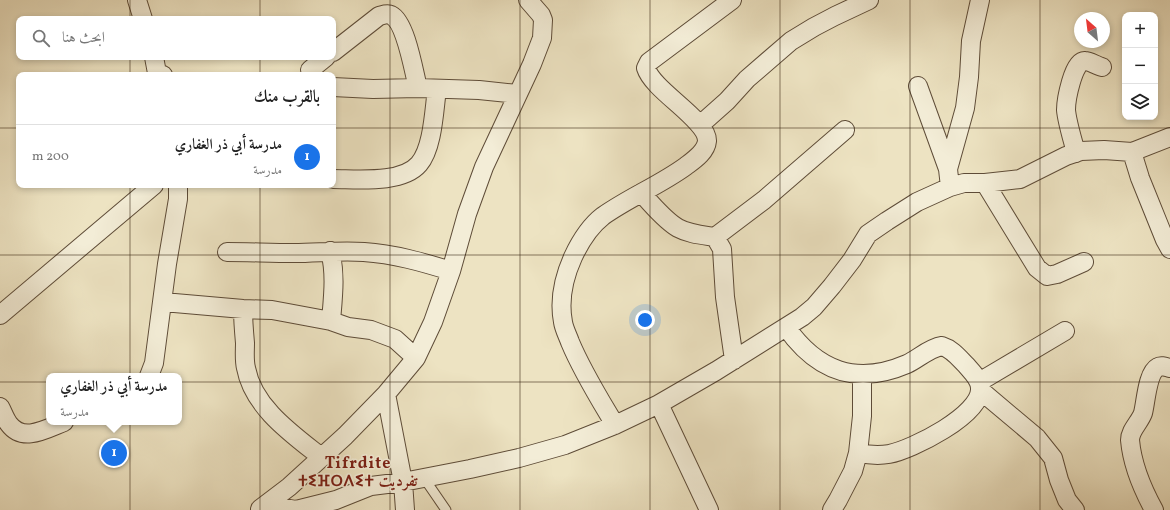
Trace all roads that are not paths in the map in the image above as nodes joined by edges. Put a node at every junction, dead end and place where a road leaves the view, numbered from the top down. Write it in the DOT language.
graph roads {
  1 [pos="137,0"];
  2 [pos="528,0"];
  3 [pos="732,0"];
  4 [pos="869,0"];
  5 [pos="980,0"];
  6 [pos="141,16"];
  7 [pos="336,50"];
  8 [pos="323,60"];
  9 [pos="1102,67"];
  10 [pos="310,72"];
  11 [pos="918,86"];
  12 [pos="336,87"];
  13 [pos="418,88"];
  14 [pos="437,90"];
  15 [pos="518,94"];
  16 [pos="700,125"];
  17 [pos="845,130"];
  18 [pos="1170,137"];
  19 [pos="1076,152"];
  20 [pos="1132,152"];
  21 [pos="948,168"];
  22 [pos="336,179"];
  23 [pos="985,183"];
  24 [pos="950,187"];
  25 [pos="150,188"];
  26 [pos="178,188"];
  27 [pos="641,192"];
  28 [pos="715,237"];
  29 [pos="1170,249"];
  30 [pos="330,251"];
  31 [pos="226,252"];
  32 [pos="1084,262"];
  33 [pos="451,271"];
  34 [pos="163,302"];
  35 [pos="243,309"];
  36 [pos="0,315"];
  37 [pos="331,321"];
  38 [pos="786,327"];
  39 [pos="1065,330"];
  40 [pos="416,358"];
  41 [pos="734,360"];
  42 [pos="1170,368"];
  43 [pos="149,373"];
  44 [pos="862,374"];
  45 [pos="980,386"];
  46 [pos="386,394"];
  47 [pos="659,404"];
  48 [pos="0,407"];
  49 [pos="56,425"];
  50 [pos="614,425"];
  51 [pos="858,453"];
  52 [pos="321,457"];
  53 [pos="424,478"];
  54 [pos="403,482"];
  55 [pos="262,507"];
  56 [pos="405,510"];
  57 [pos="446,510"];
  58 [pos="709,510"];
  59 [pos="832,510"];
  60 [pos="1075,510"];
  61 [pos="1154,510"];
  1 -- 6 [label="street"];
  2 -- 15 [label="street"];
  3 -- 16 [label="street"];
  4 -- 16 [label="street"];
  5 -- 21 [label="street"];
  7 -- 13 [label="street"];
  8 -- 10 [label="street"];
  9 -- 19 [label="street"];
  11 -- 21 [label="street"];
  12 -- 13 [label="street"];
  13 -- 14 [label="street"];
  14 -- 15 [label="street"];
  14 -- 22 [label="street"];
  15 -- 33 [label="street"];
  16 -- 27 [label="street"];
  17 -- 28 [label="street"];
  18 -- 20 [label="street"];
  19 -- 20 [label="street"];
  19 -- 23 [label="street"];
  20 -- 29 [label="street"];
  21 -- 24 [label="street"];
  23 -- 24 [label="street"];
  23 -- 32 [label="street"];
  24 -- 38 [label="street"];
  25 -- 36 [label="street"];
  26 -- 34 [label="street"];
  27 -- 28 [label="street"];
  27 -- 50 [label="street"];
  28 -- 41 [label="street"];
  30 -- 31 [label="street"];
  30 -- 33 [label="street"];
  30 -- 37 [label="street"];
  33 -- 40 [label="street"];
  34 -- 35 [label="street"];
  34 -- 43 [label="street"];
  35 -- 37 [label="street"];
  35 -- 52 [label="street"];
  37 -- 40 [label="street"];
  38 -- 41 [label="street"];
  38 -- 44 [label="street"];
  39 -- 45 [label="street"];
  40 -- 46 [label="street"];
  41 -- 47 [label="street"];
  42 -- 61 [label="street"];
  44 -- 45 [label="street"];
  44 -- 51 [label="street"];
  45 -- 51 [label="street"];
  45 -- 60 [label="street"];
  46 -- 52 [label="street"];
  46 -- 54 [label="street"];
  47 -- 50 [label="street"];
  47 -- 58 [label="street"];
  48 -- 49 [label="street"];
  50 -- 53 [label="street"];
  51 -- 59 [label="street"];
  52 -- 55 [label="street"];
  53 -- 54 [label="street"];
  53 -- 57 [label="lane"];
  54 -- 55 [label="street"];
  54 -- 56 [label="street"];
}
